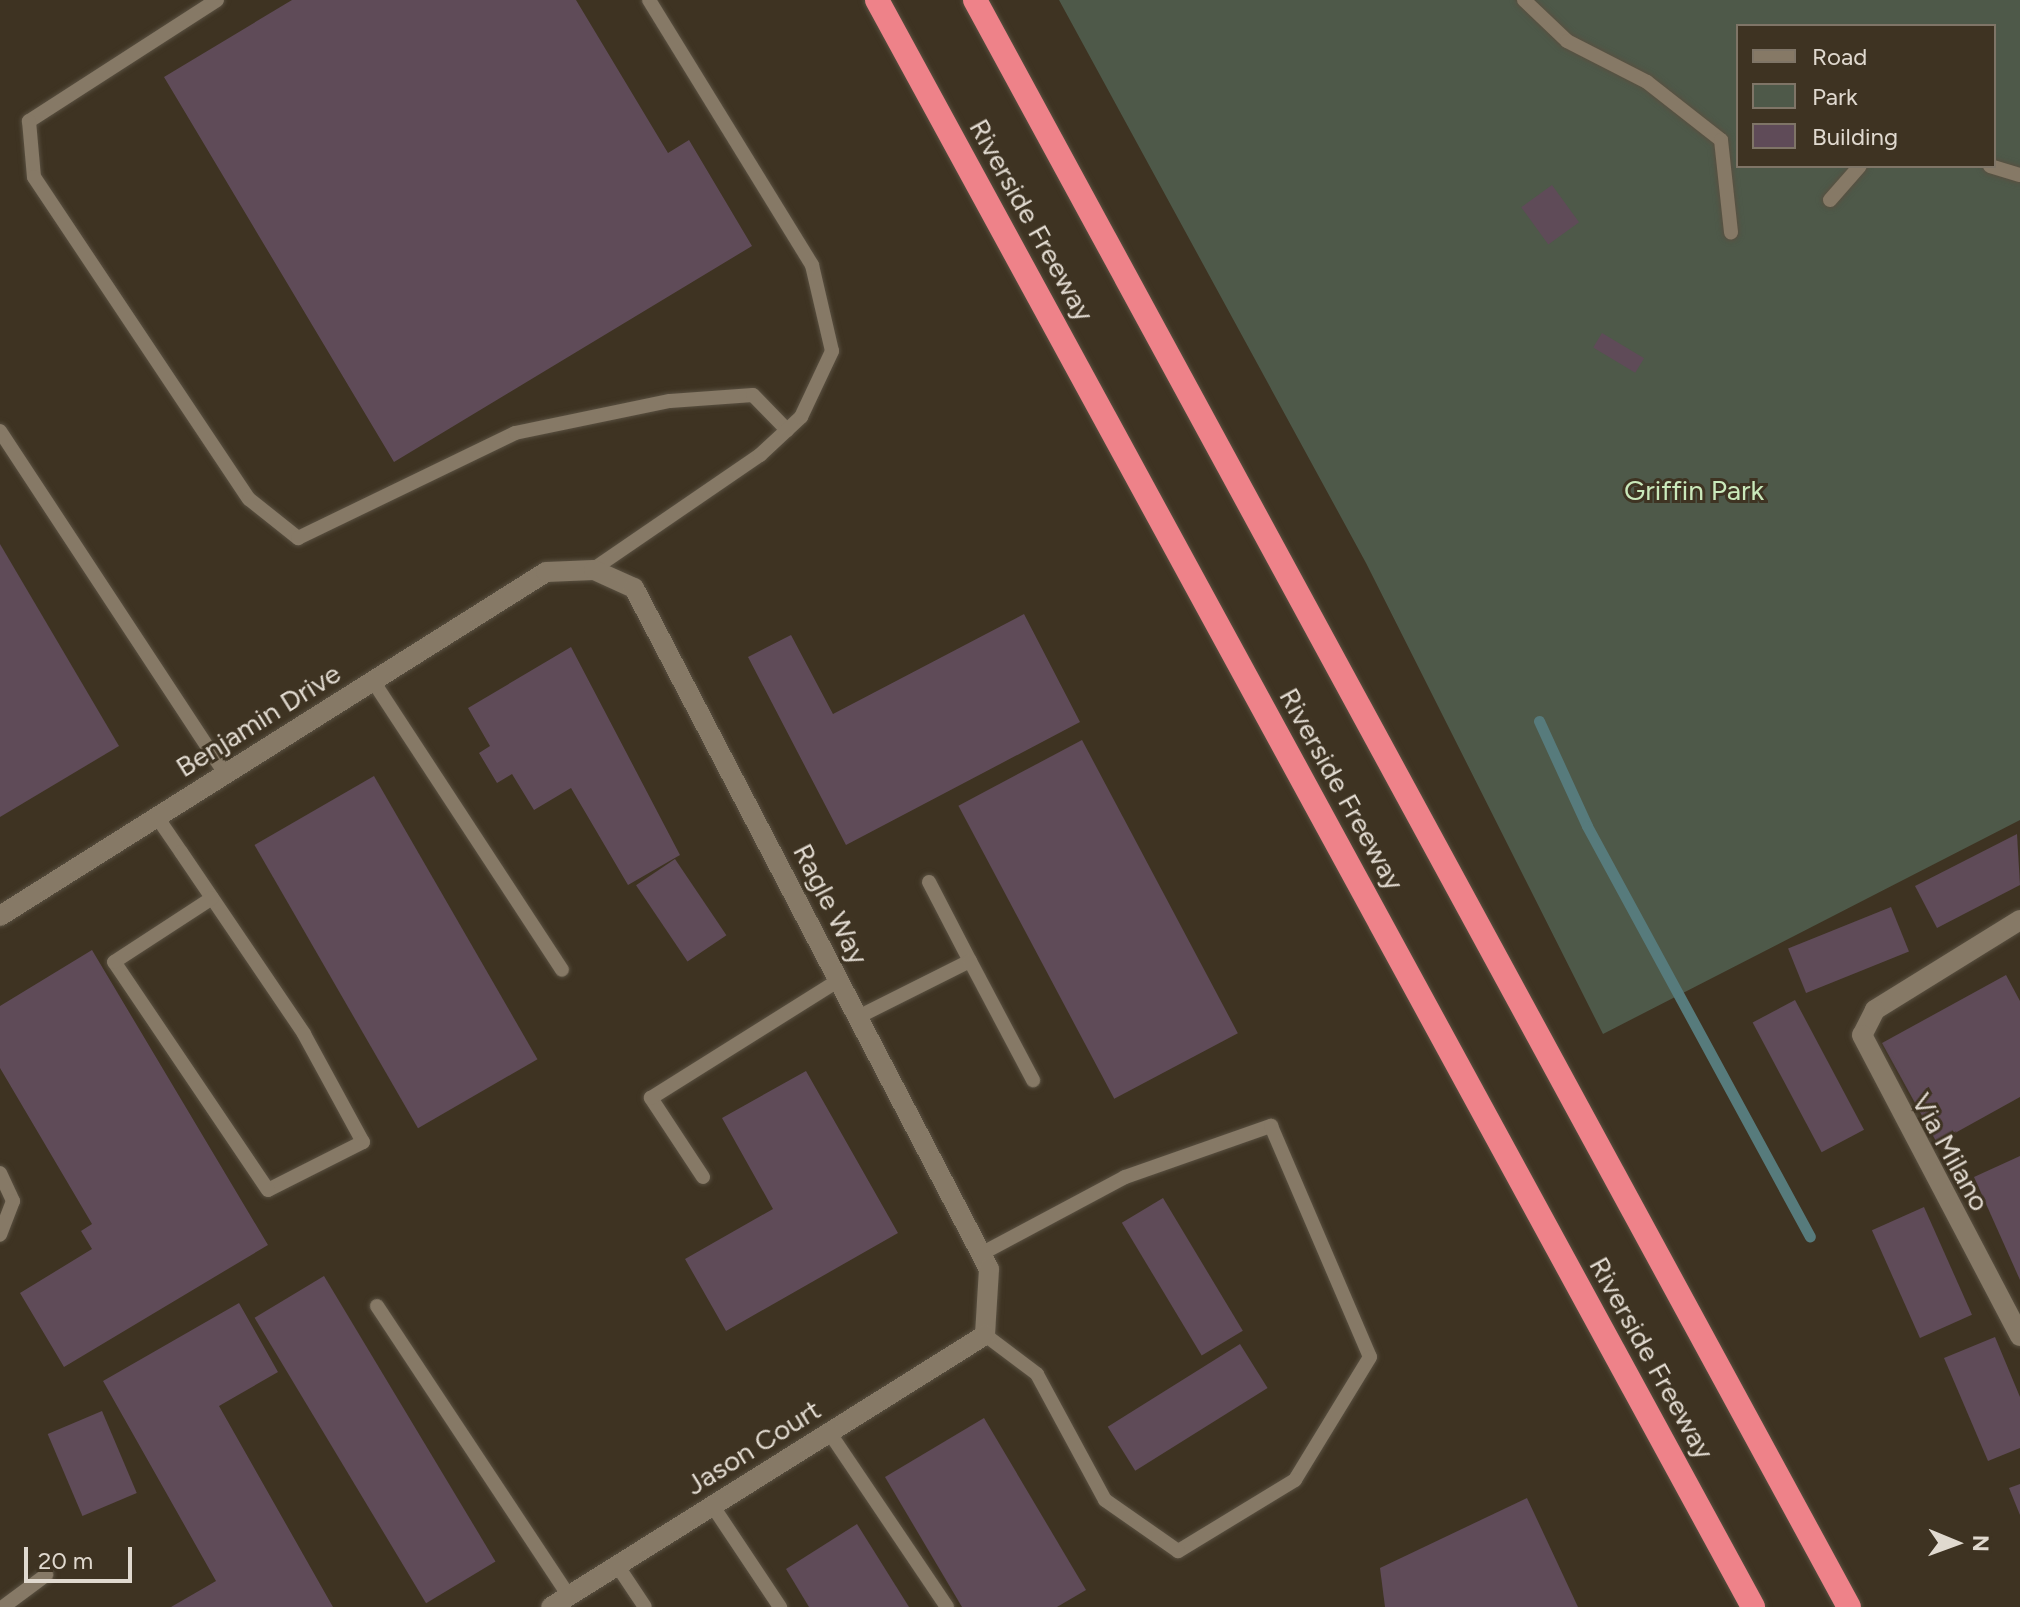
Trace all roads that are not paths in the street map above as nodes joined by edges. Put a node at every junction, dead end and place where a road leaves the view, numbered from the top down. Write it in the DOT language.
graph roads {
  1 [pos="217,0"];
  2 [pos="649,0"];
  3 [pos="877,0"];
  4 [pos="975,0"];
  5 [pos="1524,0"];
  6 [pos="1858,168"];
  7 [pos="1996,168"];
  8 [pos="2020,175"];
  9 [pos="1830,200"];
  10 [pos="1731,232"];
  11 [pos="787,430"];
  12 [pos="0,431"];
  13 [pos="592,570"];
  14 [pos="546,572"];
  15 [pos="373,681"];
  16 [pos="225,774"];
  17 [pos="157,817"];
  18 [pos="929,882"];
  19 [pos="212,898"];
  20 [pos="0,916"];
  21 [pos="2020,920"];
  22 [pos="970,961"];
  23 [pos="562,970"];
  24 [pos="839,980"];
  25 [pos="858,1017"];
  26 [pos="1033,1080"];
  27 [pos="0,1173"];
  28 [pos="703,1177"];
  29 [pos="0,1235"];
  30 [pos="981,1254"];
  31 [pos="377,1306"];
  32 [pos="985,1335"];
  33 [pos="2020,1336"];
  34 [pos="829,1432"];
  35 [pos="712,1505"];
  36 [pos="617,1565"];
  37 [pos="46,1575"];
  38 [pos="569,1596"];
  39 [pos="3,1607"];
  40 [pos="551,1607"];
  41 [pos="645,1607"];
  42 [pos="780,1607"];
  43 [pos="947,1607"];
  44 [pos="1753,1607"];
  45 [pos="1849,1607"];
  1 -- 11 [label="lane"];
  2 -- 11 [label="lane"];
  3 -- 44 [label="highway, Riverside Freeway"];
  4 -- 45 [label="highway, Riverside Freeway"];
  5 -- 10 [label="lane"];
  6 -- 9 [label="lane"];
  7 -- 8 [label="lane"];
  11 -- 13 [label="lane"];
  12 -- 16 [label="lane"];
  13 -- 14 [label="street, Ragle Way"];
  13 -- 24 [label="street, Ragle Way"];
  14 -- 15 [label="street, Benjamin Drive"];
  15 -- 16 [label="street, Benjamin Drive"];
  15 -- 23 [label="lane"];
  16 -- 17 [label="street, Benjamin Drive"];
  17 -- 19 [label="lane"];
  17 -- 20 [label="street, Benjamin Drive"];
  18 -- 22 [label="lane"];
  19 -- 19 [label="lane"];
  21 -- 33 [label="street, Via Milano"];
  22 -- 25 [label="lane"];
  22 -- 26 [label="lane"];
  24 -- 25 [label="street, Ragle Way"];
  24 -- 28 [label="lane"];
  25 -- 30 [label="street, Ragle Way"];
  27 -- 29 [label="lane"];
  30 -- 32 [label="street, Ragle Way"];
  30 -- 32 [label="lane"];
  31 -- 38 [label="lane"];
  32 -- 34 [label="street, Jason Court"];
  34 -- 35 [label="street, Jason Court"];
  34 -- 43 [label="lane"];
  35 -- 36 [label="street, Jason Court"];
  35 -- 42 [label="lane"];
  36 -- 38 [label="street, Jason Court"];
  36 -- 41 [label="lane"];
  37 -- 39 [label="lane"];
  38 -- 40 [label="street, Jason Court"];
}
